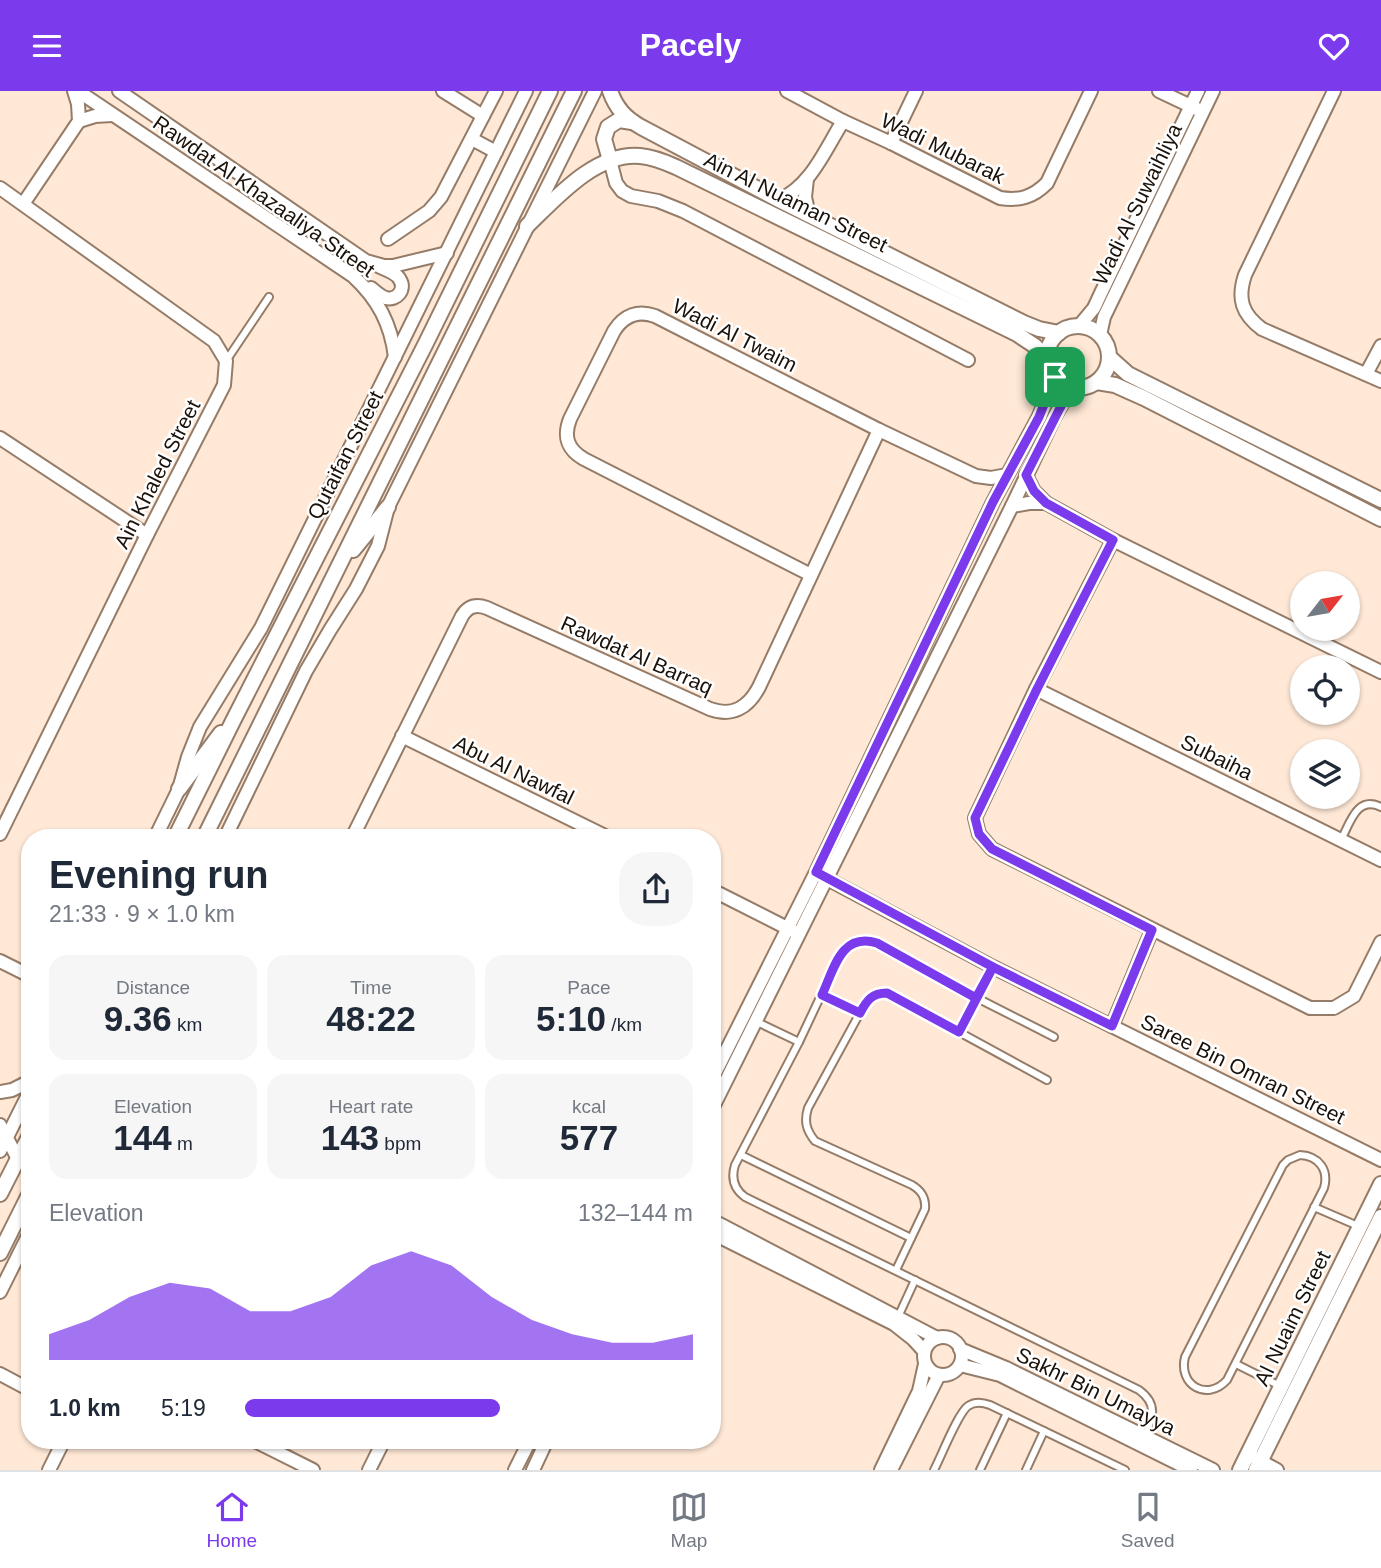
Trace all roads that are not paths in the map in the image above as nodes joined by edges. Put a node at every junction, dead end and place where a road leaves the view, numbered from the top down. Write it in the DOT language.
graph roads {
  1 [pos="76,91"];
  2 [pos="118,91"];
  3 [pos="443,91"];
  4 [pos="496,91"];
  5 [pos="526,91"];
  6 [pos="550,91"];
  7 [pos="573,91"];
  8 [pos="595,91"];
  9 [pos="610,91"];
  10 [pos="787,91"];
  11 [pos="916,91"];
  12 [pos="1091,91"];
  13 [pos="1159,91"];
  14 [pos="1198,91"];
  15 [pos="1213,91"];
  16 [pos="1334,91"];
  17 [pos="1197,109"];
  18 [pos="113,115"];
  19 [pos="483,116"];
  20 [pos="79,121"];
  21 [pos="843,121"];
  22 [pos="632,122"];
  23 [pos="472,139"];
  24 [pos="891,143"];
  25 [pos="496,152"];
  26 [pos="610,160"];
  27 [pos="807,179"];
  28 [pos="0,188"];
  29 [pos="779,200"];
  30 [pos="23,204"];
  31 [pos="809,215"];
  32 [pos="527,226"];
  33 [pos="388,239"];
  34 [pos="447,253"];
  35 [pos="375,264"];
  36 [pos="353,277"];
  37 [pos="269,297"];
  38 [pos="1079,326"];
  39 [pos="1059,333"];
  40 [pos="1100,335"];
  41 [pos="1381,346"];
  42 [pos="395,357"];
  43 [pos="1109,357"];
  44 [pos="968,360"];
  45 [pos="1048,360"];
  46 [pos="226,361"];
  47 [pos="1366,374"];
  48 [pos="1055,377"];
  49 [pos="1381,381"];
  50 [pos="1097,382"];
  51 [pos="1077,388"];
  52 [pos="879,430"];
  53 [pos="0,438"];
  54 [pos="1007,475"];
  55 [pos="1026,475"];
  56 [pos="976,476"];
  57 [pos="1381,500"];
  58 [pos="993,502"];
  59 [pos="1046,503"];
  60 [pos="1012,506"];
  61 [pos="388,507"];
  62 [pos="1381,519"];
  63 [pos="147,535"];
  64 [pos="1113,540"];
  65 [pos="336,569"];
  66 [pos="811,575"];
  67 [pos="1381,672"];
  68 [pos="1037,689"];
  69 [pos="234,719"];
  70 [pos="402,736"];
  71 [pos="179,789"];
  72 [pos="1381,807"];
  73 [pos="160,829"];
  74 [pos="180,829"];
  75 [pos="208,829"];
  76 [pos="229,829"];
  77 [pos="356,829"];
  78 [pos="591,829"];
  79 [pos="0,834"];
  80 [pos="1341,840"];
  81 [pos="1381,860"];
  82 [pos="821,875"];
  83 [pos="721,895"];
  84 [pos="1152,930"];
  85 [pos="793,931"];
  86 [pos="1381,942"];
  87 [pos="0,961"];
  88 [pos="993,967"];
  89 [pos="21,972"];
  90 [pos="822,995"];
  91 [pos="976,998"];
  92 [pos="860,1013"];
  93 [pos="750,1018"];
  94 [pos="1112,1026"];
  95 [pos="959,1032"];
  96 [pos="1054,1037"];
  97 [pos="800,1042"];
  98 [pos="721,1065"];
  99 [pos="1047,1080"];
  100 [pos="21,1086"];
  101 [pos="721,1087"];
  102 [pos="0,1092"];
  103 [pos="21,1109"];
  104 [pos="0,1125"];
  105 [pos="7,1137"];
  106 [pos="0,1151"];
  107 [pos="21,1153"];
  108 [pos="741,1155"];
  109 [pos="18,1159"];
  110 [pos="1381,1160"];
  111 [pos="1381,1184"];
  112 [pos="0,1194"];
  113 [pos="1314,1207"];
  114 [pos="21,1210"];
  115 [pos="1373,1221"];
  116 [pos="721,1225"];
  117 [pos="721,1238"];
  118 [pos="911,1238"];
  119 [pos="21,1250"];
  120 [pos="0,1253"];
  121 [pos="897,1270"];
  122 [pos="915,1280"];
  123 [pos="0,1292"];
  124 [pos="898,1317"];
  125 [pos="937,1338"];
  126 [pos="960,1349"];
  127 [pos="924,1351"];
  128 [pos="925,1364"];
  129 [pos="1236,1364"];
  130 [pos="960,1365"];
  131 [pos="0,1374"];
  132 [pos="939,1375"];
  133 [pos="21,1385"];
  134 [pos="1281,1387"];
  135 [pos="1007,1413"];
  136 [pos="1044,1431"];
  137 [pos="1145,1437"];
  138 [pos="60,1449"];
  139 [pos="271,1449"];
  140 [pos="380,1449"];
  141 [pos="526,1449"];
  142 [pos="543,1449"];
  143 [pos="1255,1462"];
  144 [pos="1027,1468"];
  145 [pos="49,1470"];
  146 [pos="313,1470"];
  147 [pos="369,1470"];
  148 [pos="515,1470"];
  149 [pos="533,1470"];
  150 [pos="881,1470"];
  151 [pos="891,1470"];
  152 [pos="934,1470"];
  153 [pos="979,1470"];
  154 [pos="1037,1470"];
  155 [pos="1125,1470"];
  156 [pos="1191,1470"];
  157 [pos="1213,1470"];
  158 [pos="1240,1470"];
  159 [pos="1277,1470"];
  1 -- 18 [label="street, Rawdat Al Khazaaliya Street"];
  1 -- 20 [label="street"];
  2 -- 35 [label="street, Rawdat Al Khazaaliya Street"];
  3 -- 19 [label="street"];
  4 -- 19 [label="street"];
  5 -- 25 [label="street, Qutaifan Street"];
  6 -- 69 [label="street, Qutaifan Street"];
  7 -- 65 [label="street, Qutaifan Street"];
  8 -- 32 [label="street"];
  9 -- 22 [label="street, Ain Al Nuaman Street"];
  10 -- 21 [label="street, Wadi Mubarak"];
  11 -- 24 [label="street"];
  12 -- 24 [label="street, Wadi Mubarak"];
  13 -- 17 [label="street"];
  14 -- 17 [label="street, Wadi Al Suwaihliya"];
  15 -- 17 [label="street, Wadi Al Suwaihliya"];
  16 -- 47 [label="street"];
  17 -- 38 [label="street, Wadi Al Suwaihliya"];
  17 -- 40 [label="street, Wadi Al Suwaihliya"];
  18 -- 20 [label="street"];
  18 -- 36 [label="street, Rawdat Al Khazaaliya Street"];
  19 -- 23 [label="street"];
  20 -- 30 [label="street"];
  21 -- 24 [label="street, Wadi Mubarak"];
  21 -- 27 [label="street"];
  22 -- 26 [label="street"];
  22 -- 29 [label="street, Ain Al Nuaman Street"];
  23 -- 25 [label="street"];
  23 -- 33 [label="street"];
  25 -- 34 [label="street, Qutaifan Street"];
  26 -- 32 [label="street, Ain Al Nuaman Street"];
  26 -- 44 [label="street"];
  26 -- 45 [label="street, Ain Al Nuaman Street"];
  27 -- 29 [label="street"];
  27 -- 31 [label="street"];
  28 -- 30 [label="street"];
  29 -- 31 [label="street, Ain Al Nuaman Street"];
  30 -- 46 [label="street"];
  31 -- 39 [label="street, Ain Al Nuaman Street"];
  32 -- 61 [label="street"];
  34 -- 35 [label="street, Rawdat Al Khazaaliya Street"];
  34 -- 42 [label="street, Qutaifan Street"];
  35 -- 36 [label="street"];
  36 -- 42 [label="street, Rawdat Al Khazaaliya Street"];
  37 -- 46 [label="lane"];
  38 -- 39 [label="street"];
  38 -- 40 [label="street"];
  39 -- 45 [label="street"];
  40 -- 43 [label="street"];
  41 -- 47 [label="street"];
  42 -- 71 [label="street, Qutaifan Street"];
  43 -- 50 [label="street"];
  43 -- 57 [label="street"];
  45 -- 48 [label="street"];
  46 -- 63 [label="street, Ain Khaled Street"];
  47 -- 49 [label="street"];
  48 -- 51 [label="street"];
  48 -- 54 [label="street"];
  50 -- 51 [label="street"];
  50 -- 62 [label="street"];
  51 -- 55 [label="street"];
  52 -- 56 [label="street, Wadi Al Twaim"];
  52 -- 66 [label="street, Rawdat Al Barraq"];
  52 -- 66 [label="street, Wadi Al Twaim"];
  53 -- 63 [label="street"];
  54 -- 56 [label="street, Wadi Al Twaim"];
  54 -- 58 [label="street"];
  55 -- 59 [label="street"];
  55 -- 60 [label="street"];
  56 -- 58 [label="street"];
  58 -- 82 [label="street"];
  59 -- 60 [label="street"];
  59 -- 64 [label="street"];
  60 -- 82 [label="street"];
  61 -- 65 [label="street"];
  61 -- 76 [label="street"];
  63 -- 79 [label="street, Ain Khaled Street"];
  64 -- 67 [label="street"];
  64 -- 68 [label="street"];
  65 -- 75 [label="street, Qutaifan Street"];
  66 -- 70 [label="street, Rawdat Al Barraq"];
  68 -- 80 [label="street, Subaiha"];
  68 -- 84 [label="street"];
  69 -- 71 [label="street"];
  69 -- 74 [label="street, Qutaifan Street"];
  70 -- 77 [label="street, Rawdat Al Barraq"];
  70 -- 78 [label="street, Abu Al Nawfal"];
  71 -- 73 [label="street, Qutaifan Street"];
  72 -- 80 [label="lane"];
  80 -- 81 [label="street, Subaiha"];
  82 -- 85 [label="street"];
  82 -- 88 [label="street, Saree Bin Omran Street"];
  83 -- 85 [label="street"];
  84 -- 86 [label="street"];
  84 -- 94 [label="street"];
  85 -- 93 [label="street"];
  87 -- 89 [label="street"];
  88 -- 91 [label="lane"];
  88 -- 94 [label="street, Saree Bin Omran Street"];
  90 -- 91 [label="lane"];
  90 -- 92 [label="lane"];
  90 -- 97 [label="lane"];
  91 -- 95 [label="lane"];
  91 -- 96 [label="lane"];
  92 -- 95 [label="lane"];
  92 -- 118 [label="lane"];
  93 -- 97 [label="lane"];
  93 -- 98 [label="street"];
  93 -- 101 [label="street"];
  94 -- 110 [label="street, Saree Bin Omran Street"];
  95 -- 99 [label="lane"];
  97 -- 108 [label="lane"];
  100 -- 102 [label="street"];
  103 -- 105 [label="street"];
  104 -- 105 [label="street"];
  105 -- 106 [label="street"];
  105 -- 109 [label="street"];
  107 -- 109 [label="street"];
  108 -- 118 [label="lane"];
  108 -- 121 [label="lane"];
  109 -- 112 [label="street"];
  111 -- 115 [label="street, Al Nuaim Street"];
  113 -- 115 [label="lane"];
  113 -- 129 [label="lane"];
  113 -- 129 [label="lane"];
  114 -- 120 [label="street"];
  115 -- 134 [label="street, Al Nuaim Street"];
  115 -- 143 [label="street, Al Nuaim Street"];
  116 -- 124 [label="street"];
  117 -- 127 [label="street"];
  118 -- 121 [label="lane"];
  119 -- 123 [label="street"];
  121 -- 122 [label="lane"];
  122 -- 124 [label="lane"];
  122 -- 137 [label="lane"];
  124 -- 125 [label="street"];
  125 -- 126 [label="street"];
  125 -- 127 [label="street"];
  126 -- 130 [label="street"];
  126 -- 137 [label="street, Sakhr Bin Umayya"];
  127 -- 128 [label="street"];
  128 -- 132 [label="street"];
  128 -- 150 [label="street"];
  129 -- 134 [label="lane"];
  130 -- 132 [label="street"];
  130 -- 156 [label="street, Sakhr Bin Umayya"];
  131 -- 133 [label="street"];
  132 -- 151 [label="street"];
  134 -- 143 [label="street, Al Nuaim Street"];
  135 -- 136 [label="lane"];
  135 -- 152 [label="lane"];
  135 -- 153 [label="lane"];
  136 -- 144 [label="lane"];
  136 -- 155 [label="lane"];
  137 -- 157 [label="street, Sakhr Bin Umayya"];
  138 -- 145 [label="street"];
  139 -- 146 [label="street"];
  140 -- 147 [label="street"];
  141 -- 148 [label="street"];
  142 -- 149 [label="street"];
  143 -- 158 [label="street, Al Nuaim Street"];
  143 -- 159 [label="street"];
  144 -- 154 [label="lane"];
}
